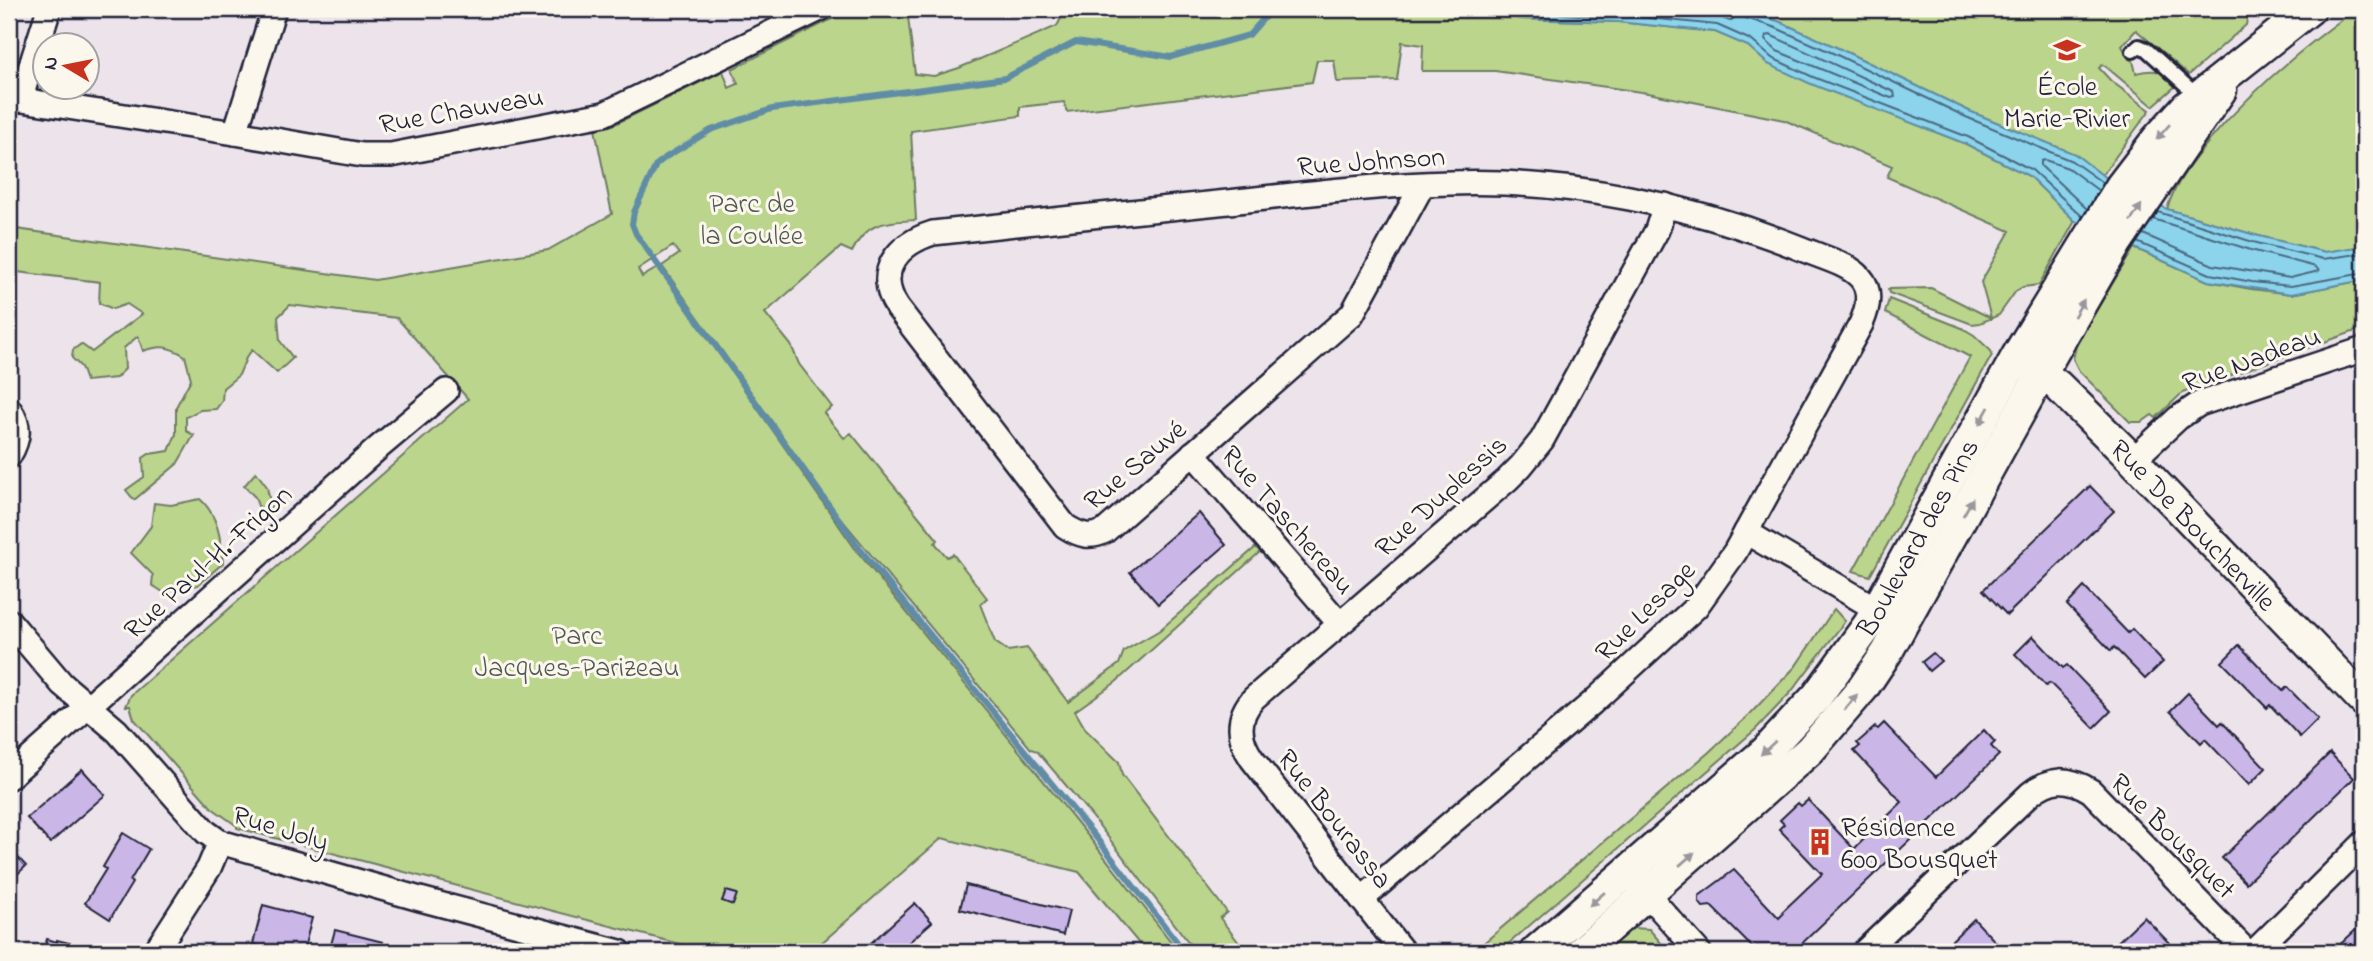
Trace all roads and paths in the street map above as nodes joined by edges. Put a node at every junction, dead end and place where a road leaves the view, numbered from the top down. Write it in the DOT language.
graph roads {
  1 [pos="49,9"];
  2 [pos="274,9"];
  3 [pos="820,9"];
  4 [pos="2311,9"];
  5 [pos="2133,51"];
  6 [pos="15,99"];
  7 [pos="2204,102"];
  8 [pos="235,133"];
  9 [pos="1423,184"];
  10 [pos="1665,205"];
  11 [pos="2105,236"];
  12 [pos="887,283"];
  13 [pos="1868,288"];
  14 [pos="2364,349"];
  15 [pos="2017,356"];
  16 [pos="2042,373"];
  17 [pos="446,391"];
  18 [pos="9,409"];
  19 [pos="1193,453"];
  20 [pos="9,456"];
  21 [pos="2133,460"];
  22 [pos="1746,532"];
  23 [pos="1890,617"];
  24 [pos="9,621"];
  25 [pos="1339,623"];
  26 [pos="2364,701"];
  27 [pos="88,707"];
  28 [pos="1243,713"];
  29 [pos="9,777"];
  30 [pos="220,842"];
  31 [pos="2364,843"];
  32 [pos="1627,873"];
  33 [pos="1647,895"];
  34 [pos="1363,898"];
  35 [pos="155,952"];
  36 [pos="620,952"];
  37 [pos="1404,952"];
  38 [pos="1535,952"];
  39 [pos="1580,952"];
  40 [pos="1699,952"];
  41 [pos="1864,952"];
  42 [pos="2247,952"];
  43 [pos="2254,952"];
  1 -- 6 [label="street"];
  2 -- 8 [label="street"];
  3 -- 8 [label="street, Rue Chauveau"];
  4 -- 7 [label="street, Boulevard des Pins"];
  5 -- 7 [label="lane"];
  6 -- 8 [label="street, Rue Chauveau"];
  7 -- 11 [label="street, Boulevard des Pins"];
  9 -- 10 [label="street, Rue Johnson"];
  9 -- 12 [label="street, Rue Johnson"];
  9 -- 19 [label="street, Rue Sauvé"];
  10 -- 13 [label="street, Rue Johnson"];
  10 -- 25 [label="street, Rue Duplessis"];
  11 -- 15 [label="street, Boulevard des Pins"];
  16 -- 11 [label="street, Boulevard des Pins, one-way"];
  12 -- 19 [label="street, Rue Sauvé"];
  13 -- 22 [label="street, Rue Lesage"];
  14 -- 21 [label="street, Rue Nadeau"];
  15 -- 16 [label="street, Rue De Boucherville"];
  15 -- 23 [label="street, Boulevard des Pins, one-way"];
  16 -- 21 [label="street, Rue De Boucherville"];
  23 -- 16 [label="street, Boulevard des Pins, one-way"];
  17 -- 27 [label="street, Rue Paul-H.-Frigon"];
  18 -- 20 [label="street"];
  19 -- 25 [label="street, Rue Taschereau"];
  21 -- 26 [label="street, Rue De Boucherville"];
  22 -- 23 [label="street"];
  22 -- 34 [label="street, Rue Lesage"];
  23 -- 32 [label="street, Boulevard des Pins, one-way"];
  33 -- 23 [label="street, Boulevard des Pins, one-way"];
  24 -- 27 [label="street, Rue Joly"];
  25 -- 28 [label="street, Rue Duplessis"];
  27 -- 29 [label="street, Rue Paul-H.-Frigon"];
  27 -- 30 [label="street, Rue Joly"];
  28 -- 34 [label="street, Rue Bourassa"];
  30 -- 35 [label="street"];
  30 -- 36 [label="street, Rue Joly"];
  31 -- 43 [label="street"];
  32 -- 33 [label="street"];
  32 -- 38 [label="street, Boulevard des Pins, one-way"];
  33 -- 39 [label="street, Boulevard des Pins"];
  33 -- 40 [label="street"];
  34 -- 37 [label="street, Rue Bourassa"];
  41 -- 42 [label="street, Rue Bousquet"];
}
